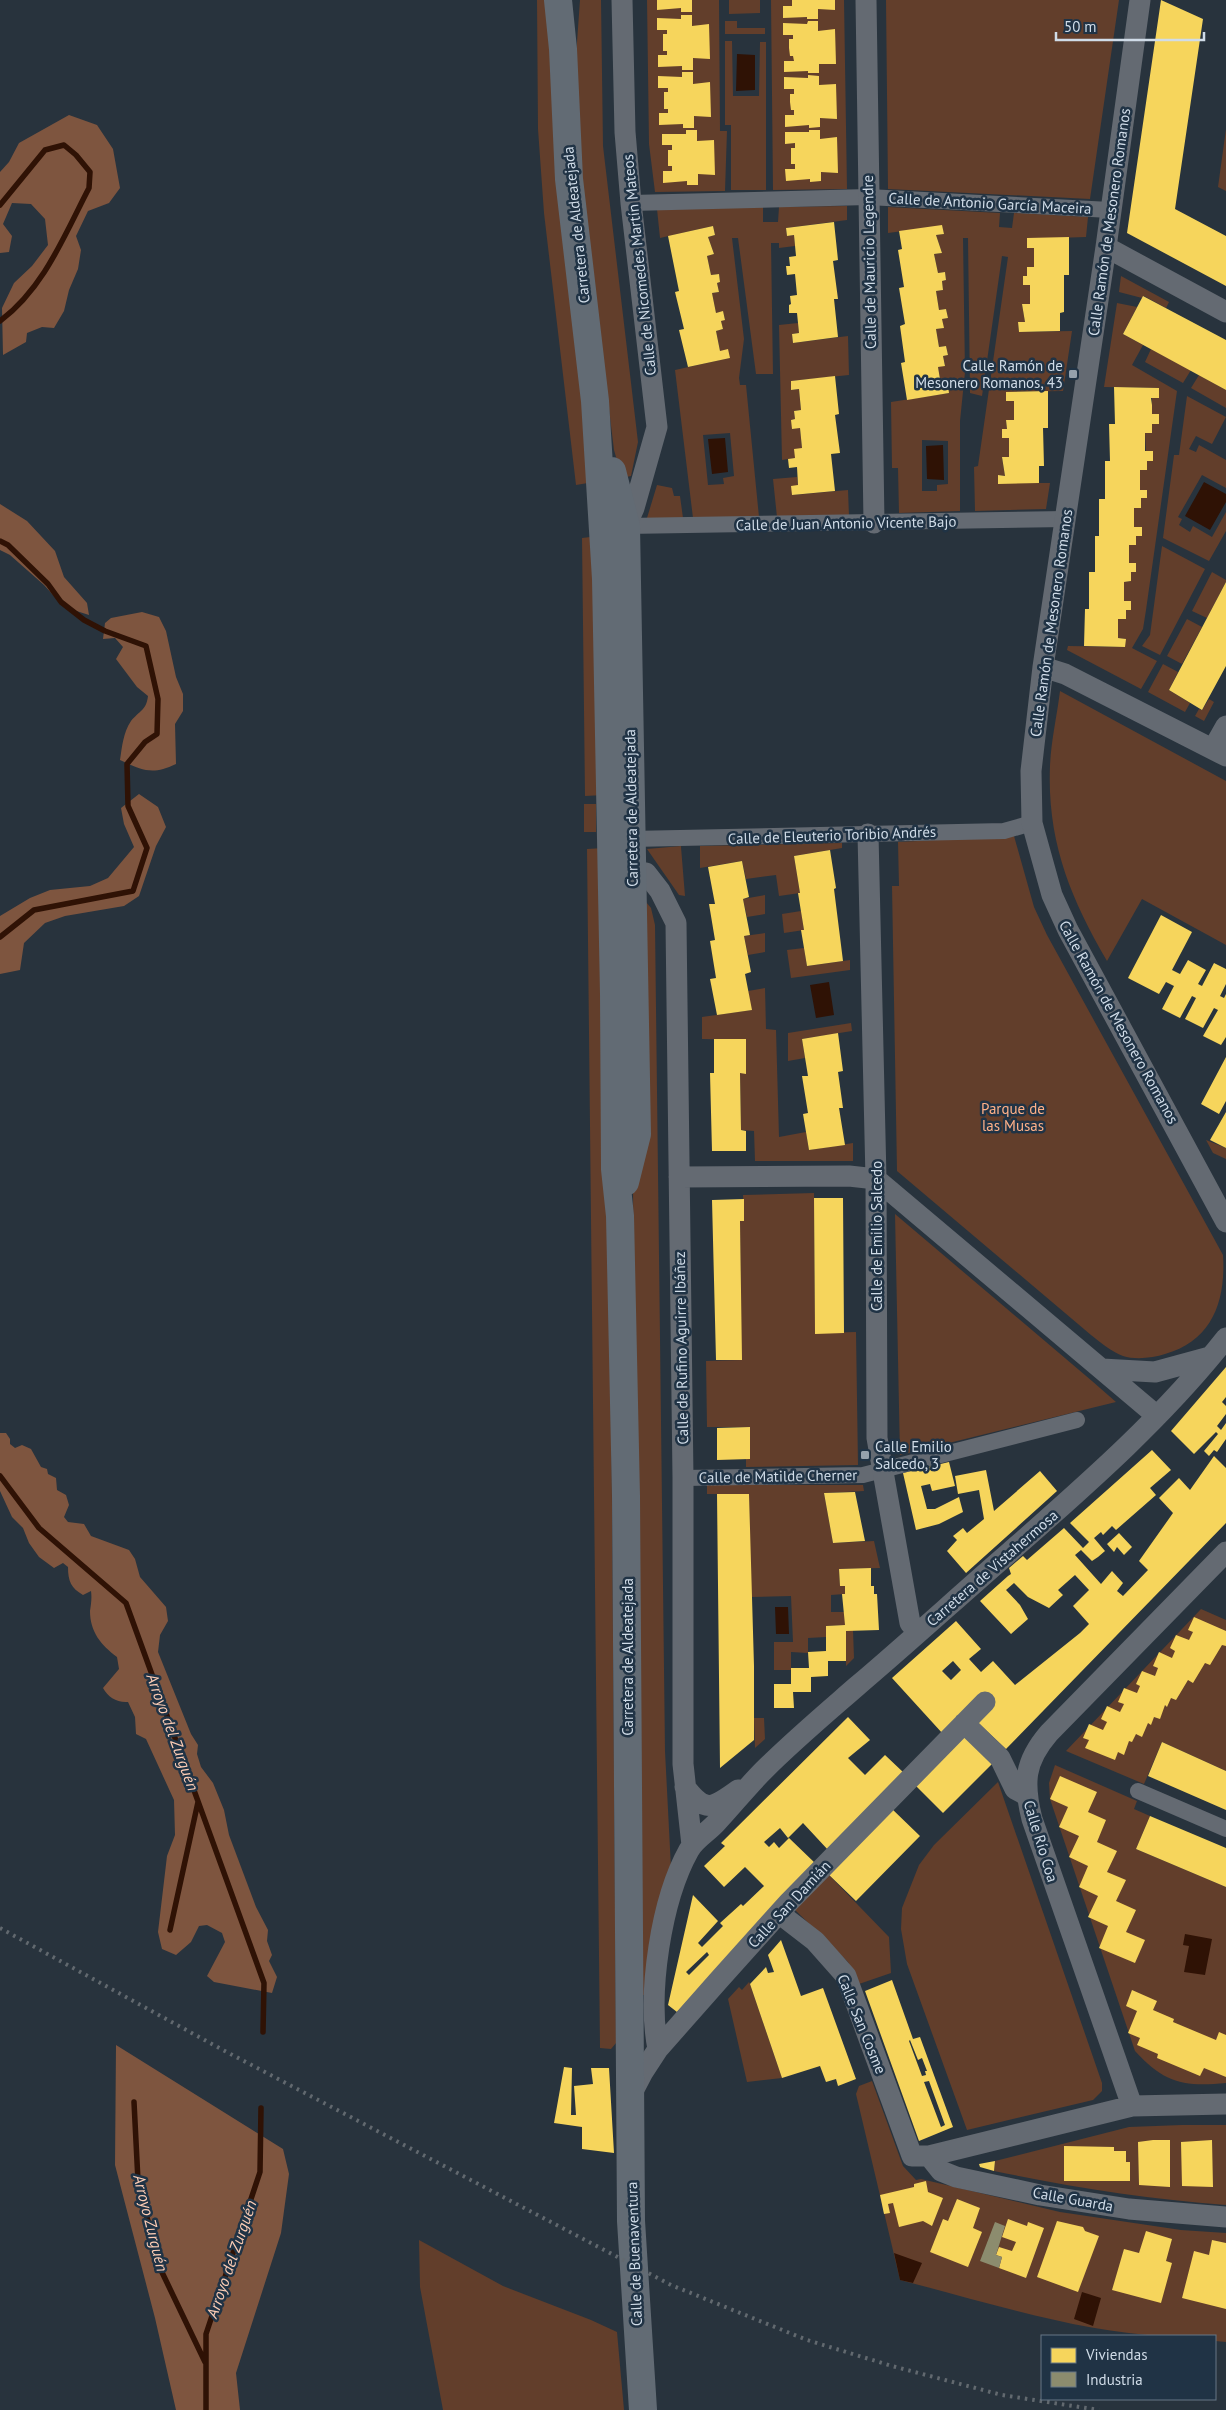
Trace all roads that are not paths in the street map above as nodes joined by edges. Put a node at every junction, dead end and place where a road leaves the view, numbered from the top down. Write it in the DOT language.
graph roads {
  1 [pos="558,0"];
  2 [pos="572,0"];
  3 [pos="622,0"];
  4 [pos="866,0"];
  5 [pos="1140,0"];
  6 [pos="564,49"];
  7 [pos="868,197"];
  8 [pos="631,203"];
  9 [pos="1110,210"];
  10 [pos="1106,247"];
  11 [pos="1226,312"];
  12 [pos="595,401"];
  13 [pos="1066,519"];
  14 [pos="874,523"];
  15 [pos="626,526"];
  16 [pos="1043,667"];
  17 [pos="1226,726"];
  18 [pos="1220,753"];
  19 [pos="1032,824"];
  20 [pos="868,834"];
  21 [pos="631,840"];
  22 [pos="632,872"];
  23 [pos="614,994"];
  24 [pos="679,1177"];
  25 [pos="876,1179"];
  26 [pos="1224,1213"];
  27 [pos="620,1216"];
  28 [pos="1226,1338"];
  29 [pos="1212,1356"];
  30 [pos="1102,1369"];
  31 [pos="1157,1416"];
  32 [pos="1076,1420"];
  33 [pos="882,1472"];
  34 [pos="683,1478"];
  35 [pos="1226,1552"];
  36 [pos="918,1633"];
  37 [pos="985,1702"];
  38 [pos="964,1723"];
  39 [pos="764,1771"];
  40 [pos="684,1787"];
  41 [pos="1138,1792"];
  42 [pos="1026,1794"];
  43 [pos="1226,1829"];
  44 [pos="692,1845"];
  45 [pos="780,1914"];
  46 [pos="658,2049"];
  47 [pos="630,2098"];
  48 [pos="1226,2104"];
  49 [pos="1132,2106"];
  50 [pos="920,2156"];
  51 [pos="1226,2217"];
  52 [pos="643,2410"];
  1 -- 6 [label="main road, Carretera de Aldeatejada"];
  2 -- 6 [label="main road, Carretera de Aldeatejada"];
  3 -- 8 [label="street, Calle de Nicomedes Martín Mateos"];
  4 -- 7 [label="street, Calle de Mauricio Legendre"];
  5 -- 9 [label="street, Calle Ramón de Mesonero Romanos"];
  6 -- 12 [label="main road, Carretera de Aldeatejada"];
  7 -- 8 [label="street, Calle de Antonio García Maceira"];
  7 -- 9 [label="street, Calle de Antonio García Maceira"];
  7 -- 14 [label="street, Calle de Mauricio Legendre"];
  8 -- 15 [label="street, Calle de Nicomedes Martín Mateos"];
  9 -- 10 [label="street, Calle Ramón de Mesonero Romanos"];
  10 -- 11 [label="street"];
  10 -- 13 [label="street, Calle Ramón de Mesonero Romanos"];
  12 -- 15 [label="main road, Carretera de Aldeatejada"];
  12 -- 23 [label="main road, Carretera de Aldeatejada"];
  13 -- 14 [label="street, Calle de Juan Antonio Vicente Bajo"];
  13 -- 16 [label="street, Calle Ramón de Mesonero Romanos"];
  14 -- 15 [label="street, Calle de Juan Antonio Vicente Bajo"];
  15 -- 21 [label="main road, Carretera de Aldeatejada"];
  16 -- 18 [label="street"];
  16 -- 19 [label="street, Calle Ramón de Mesonero Romanos"];
  17 -- 18 [label="street"];
  19 -- 20 [label="street, Calle de Eleuterio Toribio Andrés"];
  19 -- 26 [label="street, Calle Ramón de Mesonero Romanos"];
  20 -- 21 [label="street, Calle de Eleuterio Toribio Andrés"];
  20 -- 25 [label="street, Calle de Emilio Salcedo"];
  21 -- 22 [label="main road, Carretera de Aldeatejada"];
  22 -- 23 [label="main road"];
  22 -- 24 [label="street, Calle de Rufino Aguirre Ibáñez"];
  22 -- 27 [label="main road, Carretera de Aldeatejada"];
  23 -- 27 [label="main road, Carretera de Aldeatejada"];
  24 -- 25 [label="street"];
  24 -- 34 [label="street, Calle de Rufino Aguirre Ibáñez"];
  25 -- 30 [label="street"];
  25 -- 33 [label="street, Calle de Emilio Salcedo"];
  27 -- 47 [label="main road, Carretera de Aldeatejada"];
  28 -- 29 [label="street, Carretera de Vistahermosa"];
  29 -- 30 [label="street"];
  29 -- 31 [label="street, Carretera de Vistahermosa"];
  30 -- 31 [label="street"];
  31 -- 36 [label="street, Carretera de Vistahermosa"];
  32 -- 33 [label="street, Calle de Matilde Cherner"];
  33 -- 34 [label="street, Calle de Matilde Cherner"];
  33 -- 36 [label="street, Calle de Emilio Salcedo"];
  34 -- 40 [label="street, Calle de Rufino Aguirre Ibáñez"];
  35 -- 42 [label="street, Calle Río Coa"];
  36 -- 39 [label="street, Carretera de Vistahermosa"];
  37 -- 38 [label="street, Calle San Damián"];
  38 -- 42 [label="street"];
  38 -- 45 [label="street, Calle San Damián"];
  39 -- 40 [label="street, Carretera de Vistahermosa"];
  39 -- 44 [label="street, Carretera de Vistahermosa"];
  40 -- 44 [label="street, Calle de Rufino Aguirre Ibáñez"];
  41 -- 43 [label="street"];
  42 -- 49 [label="street, Calle Río Coa"];
  44 -- 46 [label="street, Carretera de Vistahermosa"];
  45 -- 46 [label="street, Calle San Damián"];
  45 -- 50 [label="street, Calle San Cosme"];
  46 -- 47 [label="street, Calle San Damián"];
  47 -- 52 [label="main road, Calle de Buenaventura"];
  48 -- 49 [label="street"];
  49 -- 50 [label="street"];
  50 -- 51 [label="street, Calle Guarda"];
}
